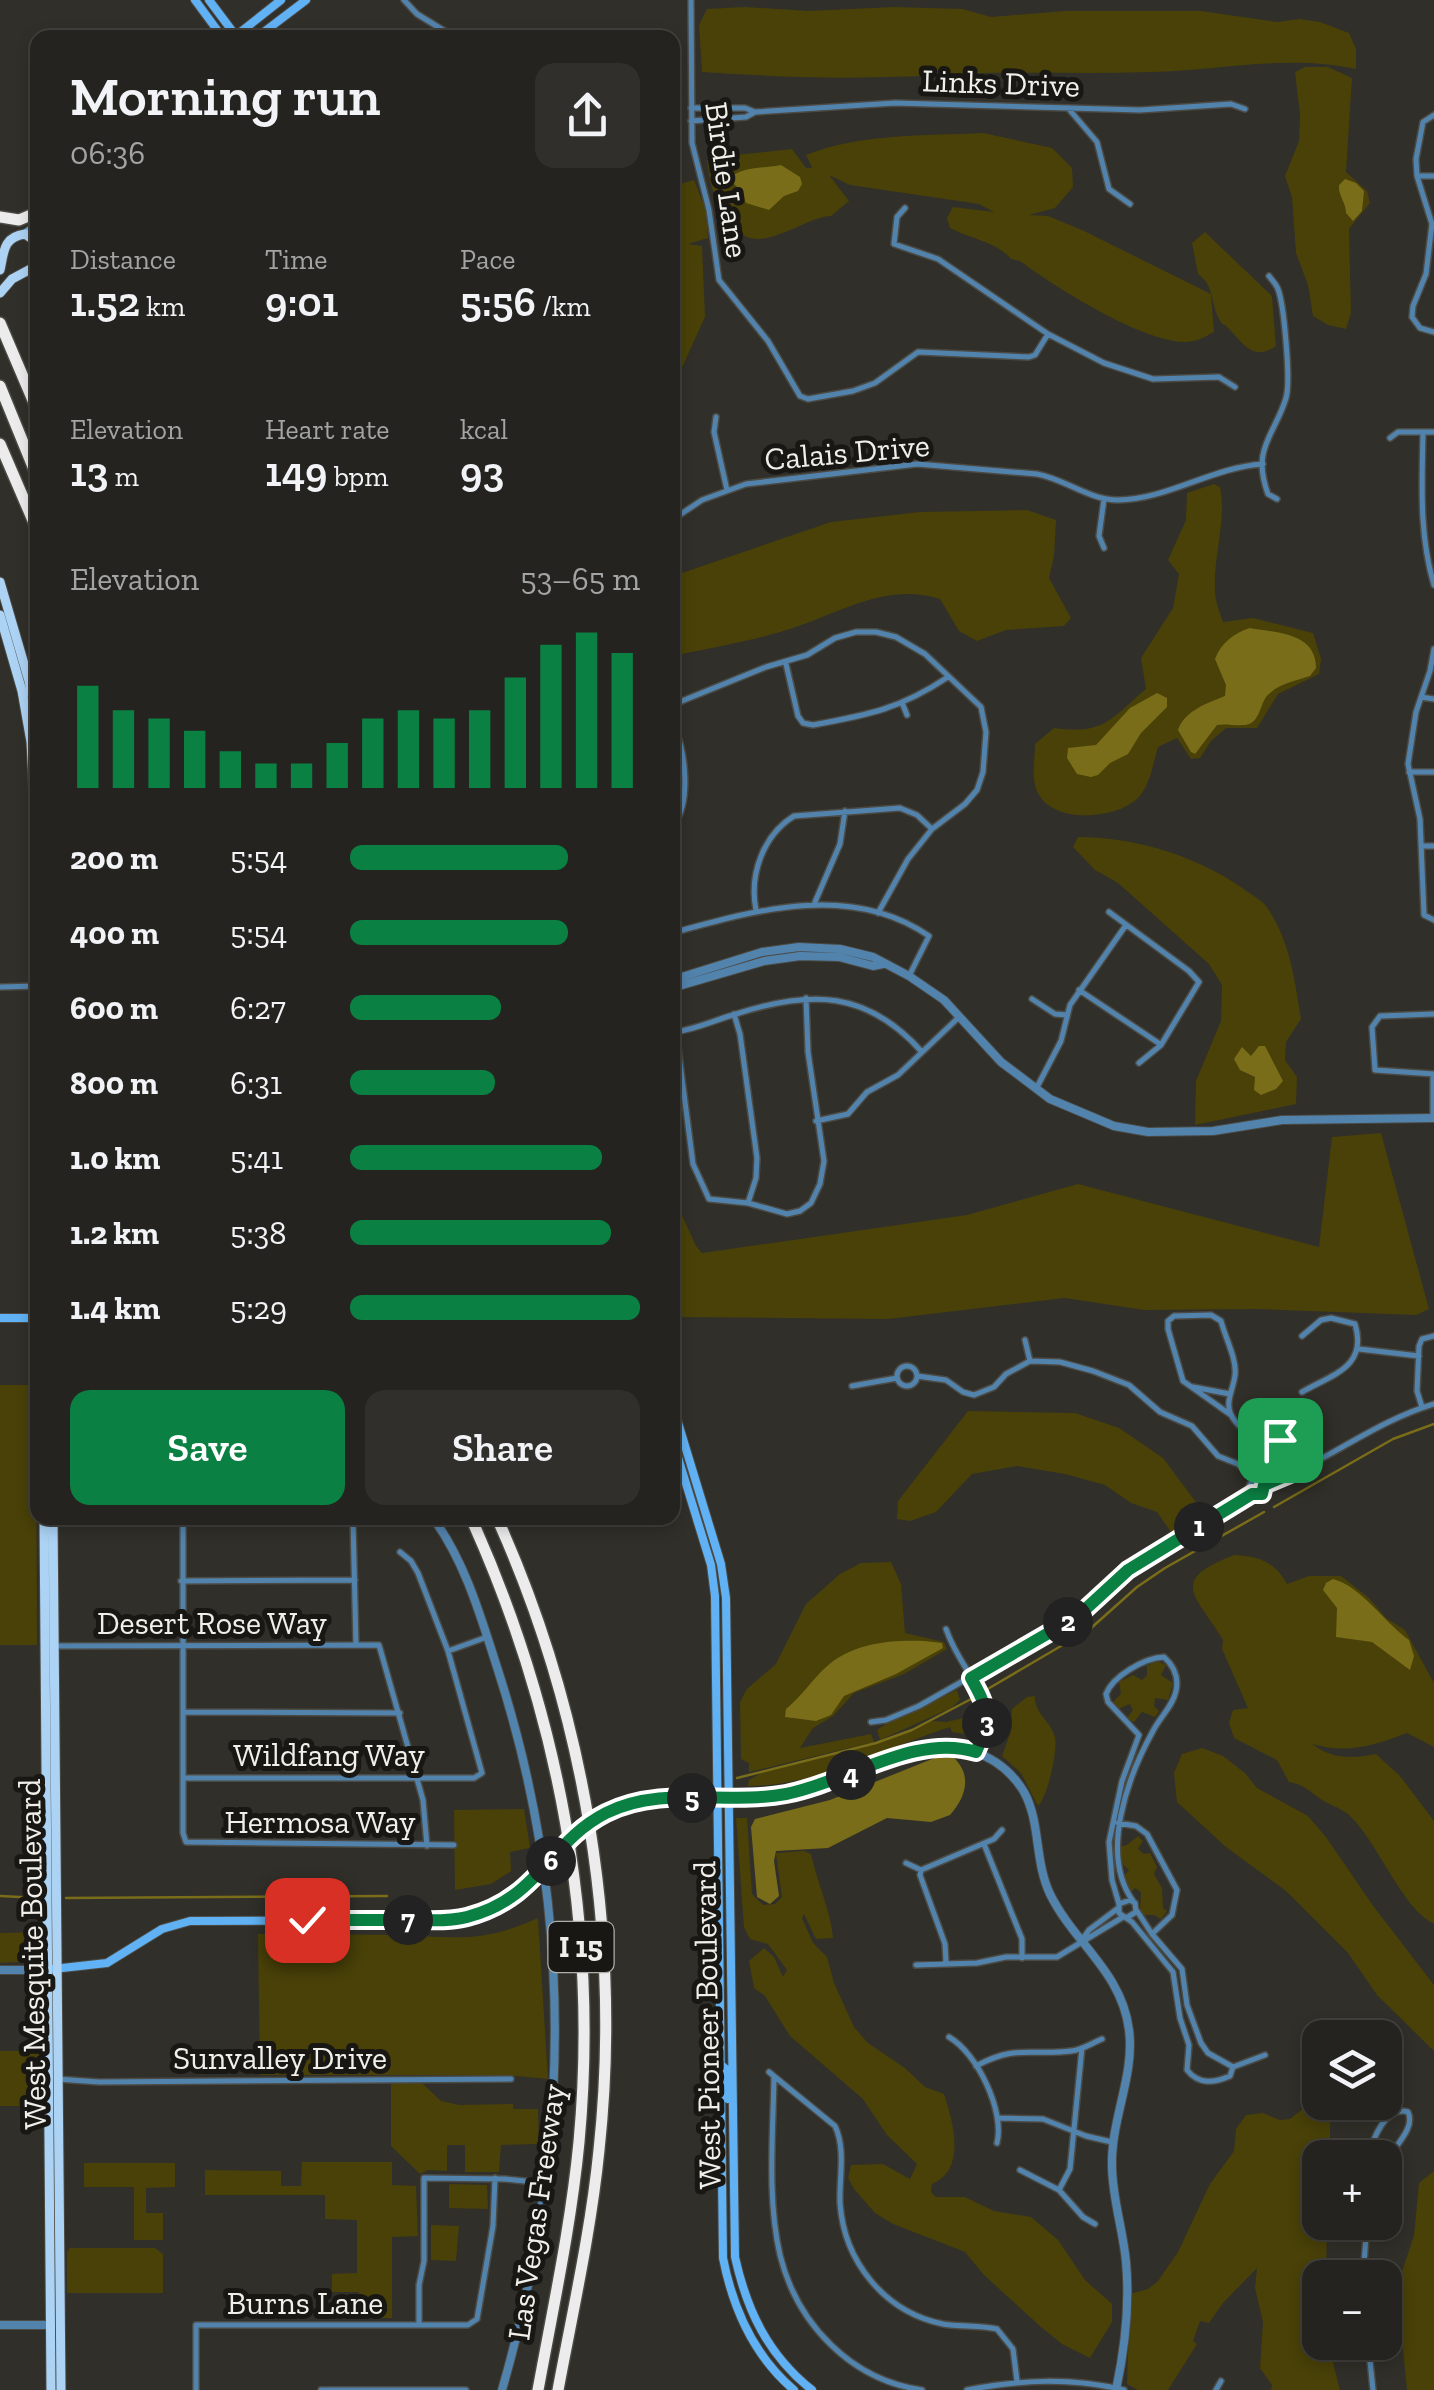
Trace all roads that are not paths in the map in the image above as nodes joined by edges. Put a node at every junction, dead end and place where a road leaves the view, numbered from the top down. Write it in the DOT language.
graph roads {
  1 [pos="195,0"];
  2 [pos="208,0"];
  3 [pos="281,0"];
  4 [pos="306,0"];
  5 [pos="404,0"];
  6 [pos="691,0"];
  7 [pos="218,30"];
  8 [pos="230,30"];
  9 [pos="244,30"];
  10 [pos="267,30"];
  11 [pos="443,30"];
  12 [pos="691,108"];
  13 [pos="709,108"];
  14 [pos="1068,108"];
  15 [pos="1245,109"];
  16 [pos="755,112"];
  17 [pos="1434,116"];
  18 [pos="710,120"];
  19 [pos="692,121"];
  20 [pos="1417,176"];
  21 [pos="1434,176"];
  22 [pos="1130,204"];
  23 [pos="905,208"];
  24 [pos="30,215"];
  25 [pos="0,219"];
  26 [pos="30,229"];
  27 [pos="23,234"];
  28 [pos="30,238"];
  29 [pos="2,255"];
  30 [pos="1430,263"];
  31 [pos="0,270"];
  32 [pos="30,270"];
  33 [pos="24,274"];
  34 [pos="1269,276"];
  35 [pos="0,294"];
  36 [pos="0,322"];
  37 [pos="1434,332"];
  38 [pos="1048,334"];
  39 [pos="0,386"];
  40 [pos="1234,387"];
  41 [pos="30,393"];
  42 [pos="716,417"];
  43 [pos="1423,432"];
  44 [pos="1434,432"];
  45 [pos="1390,438"];
  46 [pos="0,444"];
  47 [pos="30,459"];
  48 [pos="1262,464"];
  49 [pos="727,490"];
  50 [pos="1104,499"];
  51 [pos="1277,499"];
  52 [pos="30,513"];
  53 [pos="680,515"];
  54 [pos="1104,548"];
  55 [pos="1426,558"];
  56 [pos="1434,558"];
  57 [pos="0,582"];
  58 [pos="1434,585"];
  59 [pos="0,615"];
  60 [pos="1434,649"];
  61 [pos="786,663"];
  62 [pos="948,677"];
  63 [pos="30,686"];
  64 [pos="1421,696"];
  65 [pos="1434,699"];
  66 [pos="680,702"];
  67 [pos="903,704"];
  68 [pos="907,715"];
  69 [pos="30,736"];
  70 [pos="680,741"];
  71 [pos="1408,772"];
  72 [pos="1434,772"];
  73 [pos="845,811"];
  74 [pos="680,817"];
  75 [pos="932,829"];
  76 [pos="1422,846"];
  77 [pos="1434,846"];
  78 [pos="815,904"];
  79 [pos="756,910"];
  80 [pos="1109,912"];
  81 [pos="878,913"];
  82 [pos="1434,920"];
  83 [pos="1126,925"];
  84 [pos="680,931"];
  85 [pos="882,964"];
  86 [pos="909,976"];
  87 [pos="680,978"];
  88 [pos="30,986"];
  89 [pos="680,986"];
  90 [pos="0,987"];
  91 [pos="1080,990"];
  92 [pos="806,998"];
  93 [pos="1032,999"];
  94 [pos="734,1014"];
  95 [pos="1434,1014"];
  96 [pos="1067,1015"];
  97 [pos="960,1016"];
  98 [pos="680,1031"];
  99 [pos="1161,1045"];
  100 [pos="922,1052"];
  101 [pos="680,1063"];
  102 [pos="1138,1064"];
  103 [pos="1433,1074"];
  104 [pos="1036,1089"];
  105 [pos="1433,1118"];
  106 [pos="816,1122"];
  107 [pos="748,1203"];
  108 [pos="0,1318"];
  109 [pos="30,1318"];
  110 [pos="1302,1336"];
  111 [pos="1434,1336"];
  112 [pos="1025,1340"];
  113 [pos="1360,1349"];
  114 [pos="1419,1356"];
  115 [pos="1030,1360"];
  116 [pos="917,1376"];
  117 [pos="897,1378"];
  118 [pos="852,1386"];
  119 [pos="1187,1386"];
  120 [pos="1302,1392"];
  121 [pos="1230,1394"];
  122 [pos="1434,1404"];
  123 [pos="1422,1408"];
  124 [pos="1231,1415"];
  125 [pos="680,1428"];
  126 [pos="680,1464"];
  127 [pos="1302,1469"];
  128 [pos="1254,1480"];
  129 [pos="1264,1485"];
  130 [pos="1252,1494"];
  131 [pos="44,1525"];
  132 [pos="53,1525"];
  133 [pos="183,1525"];
  134 [pos="353,1525"];
  135 [pos="437,1525"];
  136 [pos="474,1525"];
  137 [pos="500,1525"];
  138 [pos="400,1552"];
  139 [pos="355,1580"];
  140 [pos="181,1581"];
  141 [pos="946,1630"];
  142 [pos="487,1637"];
  143 [pos="356,1645"];
  144 [pos="49,1646"];
  145 [pos="181,1646"];
  146 [pos="448,1651"];
  147 [pos="971,1678"];
  148 [pos="183,1712"];
  149 [pos="400,1713"];
  150 [pos="871,1722"];
  151 [pos="1137,1729"];
  152 [pos="1153,1729"];
  153 [pos="976,1752"];
  154 [pos="183,1778"];
  155 [pos="418,1778"];
  156 [pos="730,1797"];
  157 [pos="717,1798"];
  158 [pos="1116,1822"];
  159 [pos="1002,1830"];
  160 [pos="984,1844"];
  161 [pos="454,1845"];
  162 [pos="426,1846"];
  163 [pos="906,1862"];
  164 [pos="921,1870"];
  165 [pos="1132,1901"];
  166 [pos="1118,1906"];
  167 [pos="1137,1909"];
  168 [pos="1124,1918"];
  169 [pos="1149,1937"];
  170 [pos="1083,1940"];
  171 [pos="1022,1958"];
  172 [pos="946,1963"];
  173 [pos="916,1965"];
  174 [pos="53,1969"];
  175 [pos="0,1970"];
  176 [pos="950,2037"];
  177 [pos="1102,2039"];
  178 [pos="1082,2048"];
  179 [pos="1265,2055"];
  180 [pos="720,2064"];
  181 [pos="976,2066"];
  182 [pos="1233,2067"];
  183 [pos="511,2079"];
  184 [pos="54,2080"];
  185 [pos="733,2112"];
  186 [pos="999,2118"];
  187 [pos="1072,2130"];
  188 [pos="1374,2140"];
  189 [pos="1399,2140"];
  190 [pos="1113,2142"];
  191 [pos="998,2143"];
  192 [pos="1020,2170"];
  193 [pos="494,2178"];
  194 [pos="544,2183"];
  195 [pos="1059,2190"];
  196 [pos="1095,2224"];
  197 [pos="0,2325"];
  198 [pos="55,2325"];
  199 [pos="419,2325"];
  200 [pos="1370,2360"];
  201 [pos="1017,2380"];
  202 [pos="1221,2380"];
  203 [pos="1119,2389"];
  204 [pos="51,2390"];
  205 [pos="61,2390"];
  206 [pos="196,2390"];
  207 [pos="321,2390"];
  208 [pos="466,2390"];
  209 [pos="502,2390"];
  210 [pos="538,2390"];
  211 [pos="558,2390"];
  212 [pos="794,2390"];
  213 [pos="812,2390"];
  214 [pos="922,2390"];
  215 [pos="967,2390"];
  216 [pos="1216,2390"];
  217 [pos="1373,2390"];
  1 -- 7 [label="main road"];
  2 -- 8 [label="main road"];
  3 -- 9 [label="main road"];
  4 -- 10 [label="main road"];
  5 -- 11 [label="street"];
  6 -- 12 [label="street, Birdie Lane"];
  12 -- 13 [label="street, Links Drive"];
  12 -- 19 [label="street, Birdie Lane"];
  13 -- 16 [label="street, Links Drive"];
  13 -- 18 [label="street"];
  14 -- 15 [label="street, Links Drive"];
  14 -- 16 [label="street, Links Drive"];
  14 -- 22 [label="street"];
  16 -- 18 [label="street, Links Drive"];
  17 -- 20 [label="street"];
  18 -- 19 [label="street, Links Drive"];
  19 -- 38 [label="street, Birdie Lane"];
  20 -- 21 [label="street"];
  20 -- 30 [label="street"];
  23 -- 38 [label="street"];
  24 -- 25 [label="highway"];
  25 -- 27 [label="highway"];
  26 -- 27 [label="main road"];
  27 -- 28 [label="main road"];
  27 -- 29 [label="main road"];
  29 -- 31 [label="main road"];
  29 -- 33 [label="main road"];
  30 -- 37 [label="street"];
  32 -- 33 [label="main road"];
  33 -- 35 [label="main road"];
  34 -- 48 [label="street"];
  36 -- 41 [label="highway"];
  38 -- 40 [label="street"];
  39 -- 47 [label="highway"];
  42 -- 49 [label="street"];
  43 -- 44 [label="street"];
  43 -- 45 [label="street"];
  43 -- 55 [label="street"];
  46 -- 52 [label="highway"];
  48 -- 50 [label="street"];
  48 -- 51 [label="street"];
  49 -- 50 [label="street, Calais Drive"];
  49 -- 53 [label="street, Calais Drive"];
  50 -- 54 [label="street"];
  55 -- 56 [label="street"];
  55 -- 58 [label="street"];
  57 -- 63 [label="main road"];
  59 -- 69 [label="main road"];
  60 -- 64 [label="street"];
  61 -- 62 [label="street"];
  61 -- 66 [label="street"];
  61 -- 67 [label="street"];
  62 -- 67 [label="street"];
  62 -- 75 [label="street"];
  64 -- 65 [label="street"];
  64 -- 71 [label="street"];
  67 -- 68 [label="street"];
  70 -- 74 [label="street"];
  71 -- 72 [label="street"];
  71 -- 76 [label="street"];
  73 -- 75 [label="street"];
  73 -- 78 [label="street"];
  73 -- 79 [label="street"];
  75 -- 81 [label="street"];
  76 -- 77 [label="street"];
  76 -- 82 [label="street"];
  78 -- 79 [label="street"];
  78 -- 81 [label="street"];
  79 -- 84 [label="street"];
  80 -- 83 [label="street"];
  81 -- 86 [label="street"];
  83 -- 91 [label="street"];
  83 -- 99 [label="street"];
  85 -- 86 [label="street"];
  85 -- 87 [label="street"];
  85 -- 89 [label="street"];
  86 -- 97 [label="street"];
  88 -- 90 [label="street"];
  91 -- 96 [label="street"];
  91 -- 99 [label="street"];
  92 -- 94 [label="street"];
  92 -- 100 [label="street"];
  92 -- 106 [label="street"];
  93 -- 96 [label="street"];
  94 -- 98 [label="street"];
  94 -- 107 [label="street"];
  95 -- 103 [label="street"];
  96 -- 104 [label="street"];
  97 -- 100 [label="street"];
  97 -- 104 [label="street"];
  99 -- 102 [label="street"];
  100 -- 106 [label="street"];
  101 -- 107 [label="street"];
  103 -- 105 [label="street"];
  104 -- 105 [label="street"];
  106 -- 107 [label="street"];
  108 -- 109 [label="main road"];
  110 -- 113 [label="street"];
  111 -- 114 [label="street"];
  112 -- 115 [label="street"];
  113 -- 114 [label="street"];
  113 -- 120 [label="street"];
  114 -- 123 [label="street"];
  115 -- 116 [label="street"];
  115 -- 128 [label="street"];
  116 -- 117 [label="street"];
  116 -- 117 [label="street"];
  117 -- 118 [label="street"];
  119 -- 121 [label="street"];
  119 -- 121 [label="street"];
  119 -- 124 [label="street"];
  121 -- 124 [label="street"];
  122 -- 123 [label="street"];
  123 -- 127 [label="street"];
  124 -- 127 [label="street"];
  125 -- 156 [label="main road, West Pioneer Boulevard"];
  126 -- 157 [label="main road, West Pioneer Boulevard"];
  127 -- 129 [label="street"];
  128 -- 129 [label="street"];
  128 -- 130 [label="street"];
  129 -- 130 [label="street"];
  130 -- 147 [label="street"];
  131 -- 144 [label="main road, West Mesquite Boulevard"];
  132 -- 144 [label="main road, West Mesquite Boulevard"];
  133 -- 140 [label="street"];
  134 -- 139 [label="street"];
  135 -- 142 [label="street"];
  136 -- 210 [label="highway, Las Vegas Freeway / I 15"];
  137 -- 211 [label="highway, Las Vegas Freeway / I 15"];
  138 -- 146 [label="street"];
  139 -- 140 [label="street"];
  139 -- 143 [label="street"];
  140 -- 145 [label="street"];
  141 -- 147 [label="street"];
  142 -- 146 [label="street"];
  142 -- 194 [label="street"];
  143 -- 145 [label="street, Desert Rose Way"];
  143 -- 149 [label="street, Desert Rose Way"];
  144 -- 145 [label="street, Desert Rose Way"];
  144 -- 174 [label="main road, West Mesquite Boulevard"];
  145 -- 148 [label="street"];
  146 -- 155 [label="street, Wildfang Way"];
  147 -- 150 [label="street"];
  147 -- 153 [label="street"];
  148 -- 149 [label="street"];
  148 -- 154 [label="street"];
  149 -- 155 [label="street"];
  151 -- 152 [label="street"];
  151 -- 152 [label="street"];
  151 -- 158 [label="street"];
  152 -- 158 [label="street"];
  153 -- 156 [label="street"];
  153 -- 170 [label="street"];
  154 -- 155 [label="street, Wildfang Way"];
  154 -- 162 [label="street, Hermosa Way"];
  155 -- 162 [label="street"];
  156 -- 157 [label="main road"];
  156 -- 185 [label="main road, West Pioneer Boulevard"];
  157 -- 174 [label="main road, bridge"];
  157 -- 180 [label="main road, West Pioneer Boulevard"];
  158 -- 165 [label="street"];
  158 -- 166 [label="street"];
  158 -- 169 [label="street"];
  159 -- 160 [label="street"];
  160 -- 164 [label="street"];
  160 -- 171 [label="street"];
  161 -- 162 [label="street, Hermosa Way"];
  163 -- 164 [label="street"];
  164 -- 172 [label="street"];
  165 -- 166 [label="street"];
  165 -- 167 [label="street"];
  166 -- 168 [label="street"];
  166 -- 170 [label="street"];
  167 -- 168 [label="street"];
  167 -- 169 [label="street"];
  168 -- 169 [label="street"];
  168 -- 170 [label="street"];
  169 -- 182 [label="street"];
  169 -- 182 [label="street"];
  170 -- 171 [label="street"];
  170 -- 190 [label="street"];
  171 -- 172 [label="street"];
  172 -- 173 [label="street"];
  174 -- 175 [label="street"];
  174 -- 184 [label="main road, West Mesquite Boulevard"];
  176 -- 181 [label="street"];
  177 -- 178 [label="street"];
  178 -- 181 [label="street"];
  178 -- 187 [label="street"];
  179 -- 182 [label="street"];
  180 -- 185 [label="main road"];
  180 -- 212 [label="main road, West Pioneer Boulevard"];
  181 -- 186 [label="street"];
  183 -- 184 [label="street, Sunvalley Drive"];
  184 -- 198 [label="main road, West Mesquite Boulevard"];
  185 -- 213 [label="main road, West Pioneer Boulevard"];
  186 -- 187 [label="street"];
  186 -- 191 [label="street"];
  187 -- 190 [label="street"];
  187 -- 195 [label="street"];
  188 -- 189 [label="street"];
  190 -- 203 [label="street"];
  192 -- 195 [label="street"];
  193 -- 194 [label="street"];
  193 -- 199 [label="street, Burns Lane"];
  193 -- 199 [label="street"];
  194 -- 209 [label="street"];
  195 -- 196 [label="street"];
  197 -- 198 [label="street"];
  198 -- 204 [label="main road, West Mesquite Boulevard"];
  198 -- 205 [label="main road, West Mesquite Boulevard"];
  199 -- 206 [label="street, Burns Lane"];
  200 -- 217 [label="street"];
  201 -- 203 [label="street"];
  201 -- 214 [label="street"];
  201 -- 215 [label="street"];
  202 -- 216 [label="street"];
  207 -- 208 [label="street"];
}
